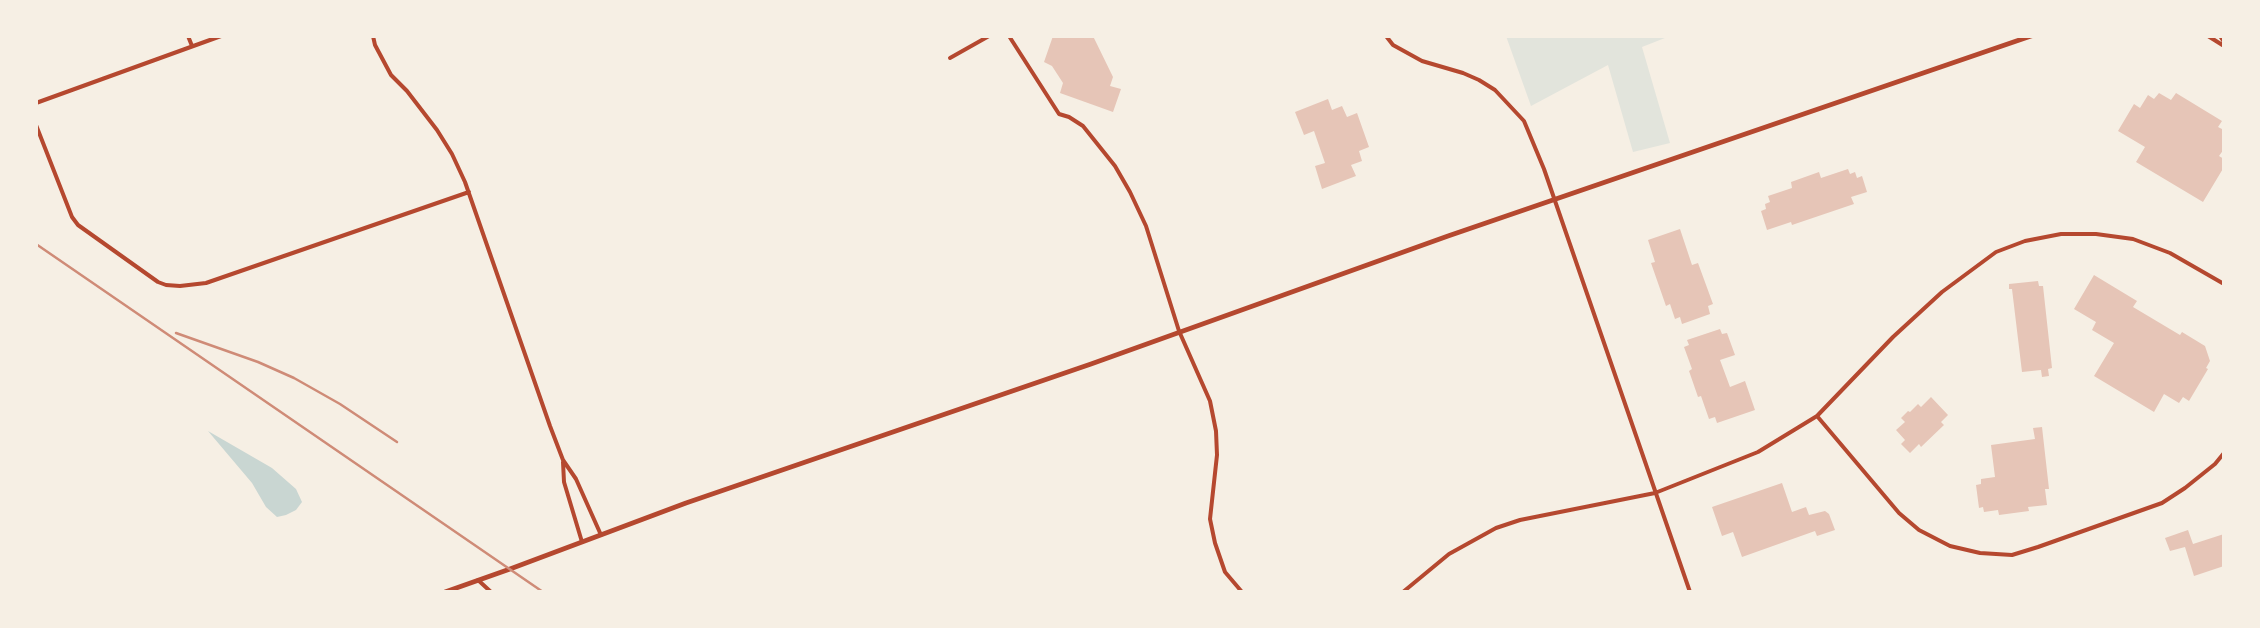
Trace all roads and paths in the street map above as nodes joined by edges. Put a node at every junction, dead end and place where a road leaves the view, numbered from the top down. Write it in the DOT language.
graph roads {
  1 [pos="188,36"];
  2 [pos="221,36"];
  3 [pos="373,36"];
  4 [pos="989,36"];
  5 [pos="1009,36"];
  6 [pos="1386,36"];
  7 [pos="2031,36"];
  8 [pos="2208,36"];
  9 [pos="2220,36"];
  10 [pos="2224,42"];
  11 [pos="192,46"];
  12 [pos="2224,46"];
  13 [pos="950,58"];
  14 [pos="36,103"];
  15 [pos="36,124"];
  16 [pos="469,192"];
  17 [pos="1554,199"];
  18 [pos="2224,284"];
  19 [pos="1179,330"];
  20 [pos="1818,416"];
  21 [pos="2224,453"];
  22 [pos="563,460"];
  23 [pos="1655,493"];
  24 [pos="601,535"];
  25 [pos="582,542"];
  26 [pos="478,580"];
  27 [pos="445,592"];
  28 [pos="491,592"];
  29 [pos="1242,592"];
  30 [pos="1403,592"];
  31 [pos="1690,592"];
  1 -- 11 [label="street"];
  2 -- 11 [label="street"];
  3 -- 16 [label="street"];
  4 -- 13 [label="street"];
  5 -- 19 [label="street"];
  6 -- 17 [label="street"];
  7 -- 17 [label="main road"];
  8 -- 12 [label="street"];
  9 -- 10 [label="street"];
  11 -- 14 [label="street"];
  15 -- 16 [label="street"];
  16 -- 22 [label="street"];
  17 -- 19 [label="main road"];
  17 -- 23 [label="street"];
  18 -- 20 [label="street"];
  19 -- 24 [label="main road"];
  19 -- 29 [label="street"];
  20 -- 21 [label="street"];
  20 -- 23 [label="street"];
  22 -- 24 [label="street"];
  22 -- 25 [label="street"];
  23 -- 30 [label="street"];
  23 -- 31 [label="street"];
  24 -- 25 [label="main road"];
  25 -- 26 [label="main road"];
  26 -- 27 [label="main road"];
  26 -- 28 [label="street"];
}
